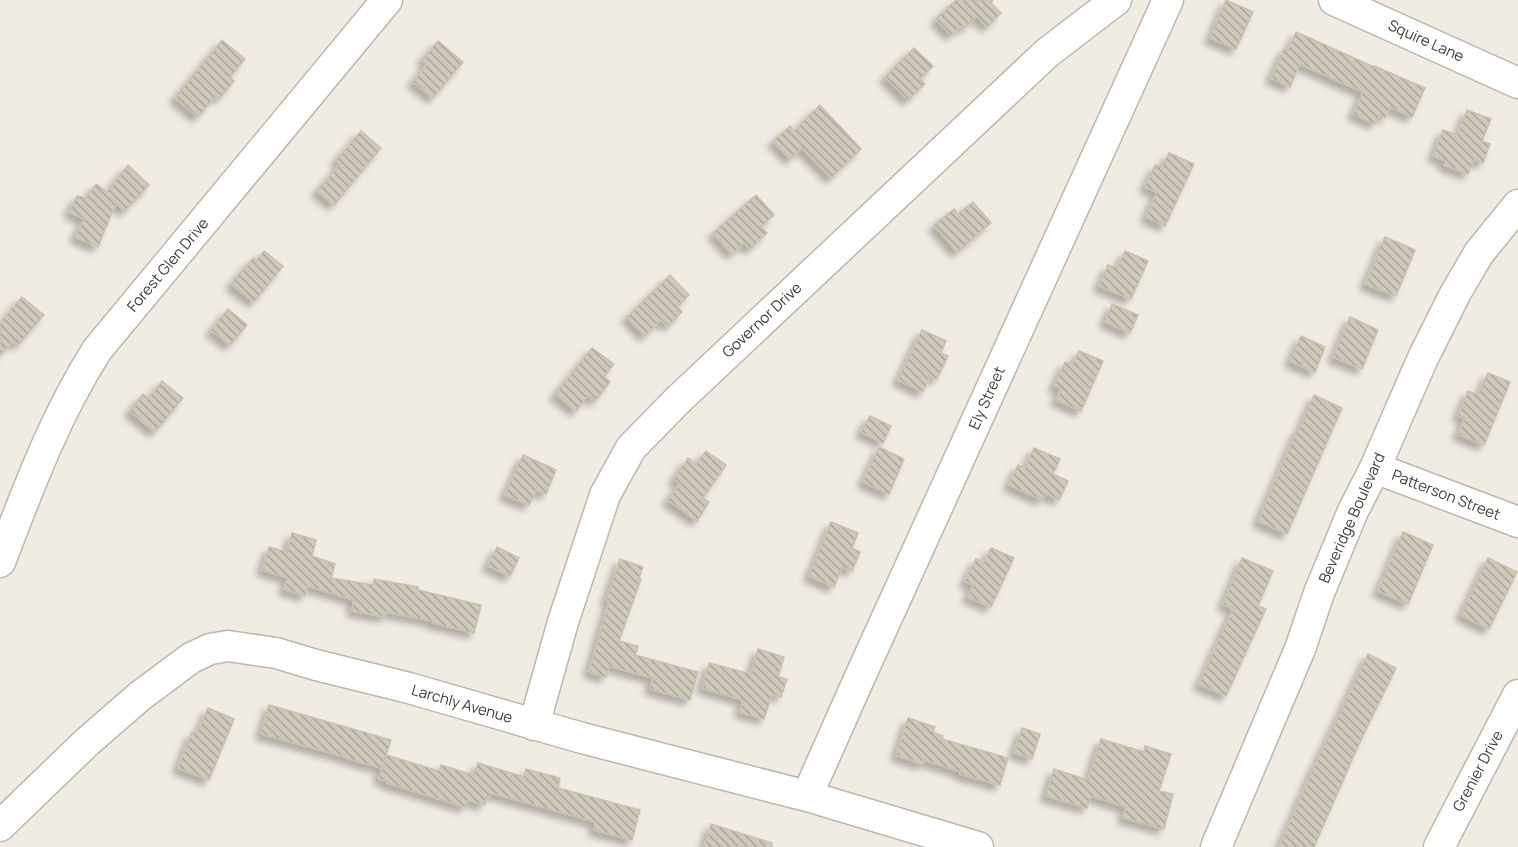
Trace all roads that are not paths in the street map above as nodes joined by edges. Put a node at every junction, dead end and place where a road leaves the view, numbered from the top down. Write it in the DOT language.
graph roads {
  1 [pos="387,0"];
  2 [pos="1116,0"];
  3 [pos="1168,0"];
  4 [pos="1334,0"];
  5 [pos="1518,83"];
  6 [pos="1518,205"];
  7 [pos="1375,468"];
  8 [pos="1518,522"];
  9 [pos="0,562"];
  10 [pos="1518,695"];
  11 [pos="534,724"];
  12 [pos="807,796"];
  13 [pos="0,826"];
  14 [pos="978,847"];
  15 [pos="1216,847"];
  16 [pos="1439,847"];
  1 -- 9 [label="street, Forest Glen Drive"];
  2 -- 11 [label="street, Governor Drive"];
  3 -- 12 [label="street, Ely Street"];
  4 -- 5 [label="street, Squire Lane"];
  6 -- 7 [label="street, Beveridge Boulevard"];
  7 -- 8 [label="street, Patterson Street"];
  7 -- 15 [label="street, Beveridge Boulevard"];
  10 -- 16 [label="street, Grenier Drive"];
  11 -- 12 [label="street, Larchly Avenue"];
  11 -- 13 [label="street, Larchly Avenue"];
  12 -- 14 [label="street, Larchly Avenue"];
}
